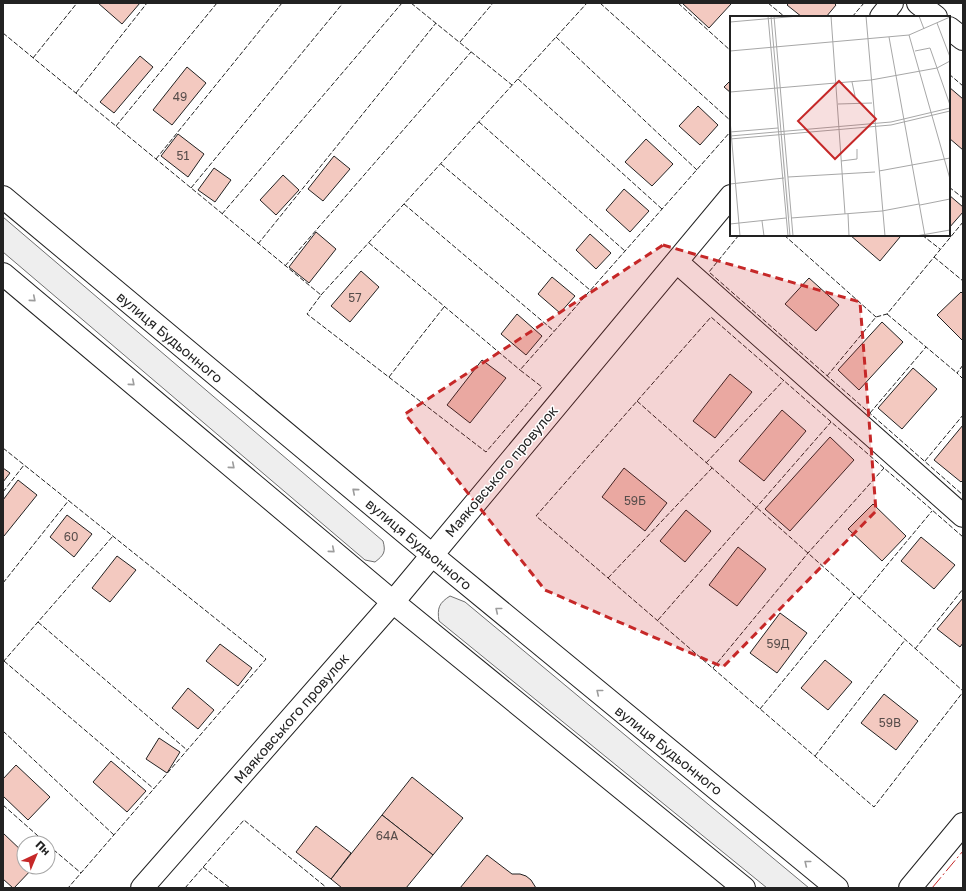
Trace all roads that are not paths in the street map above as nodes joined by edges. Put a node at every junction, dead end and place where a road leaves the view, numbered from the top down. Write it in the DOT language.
graph roads {
  1 [pos="892,3"];
  2 [pos="918,3"];
  3 [pos="882,16"];
  4 [pos="935,16"];
  5 [pos="950,29"];
  6 [pos="963,39"];
  7 [pos="3,197"];
  8 [pos="730,197"];
  9 [pos="677,262"];
  10 [pos="3,274"];
  11 [pos="963,516"];
  12 [pos="432,555"];
  13 [pos="393,602"];
  14 [pos="963,824"];
  15 [pos="142,888"];
  16 [pos="744,888"];
  17 [pos="838,888"];
  18 [pos="910,888"];
  1 -- 3 [label="main road"];
  2 -- 4 [label="main road"];
  5 -- 6 [label="main road"];
  12 -- 7 [label="main road, вулиця Будьонного, one-way"];
  8 -- 9 [label="main road, Маяковського провулок"];
  9 -- 11 [label="main road"];
  9 -- 12 [label="main road, Маяковського провулок"];
  10 -- 13 [label="main road, one-way"];
  12 -- 13 [label="main road, Маяковського провулок"];
  17 -- 12 [label="main road, вулиця Будьонного, one-way"];
  13 -- 15 [label="main road, Маяковського провулок"];
  13 -- 16 [label="main road"];
  14 -- 18 [label="main road"];
}
